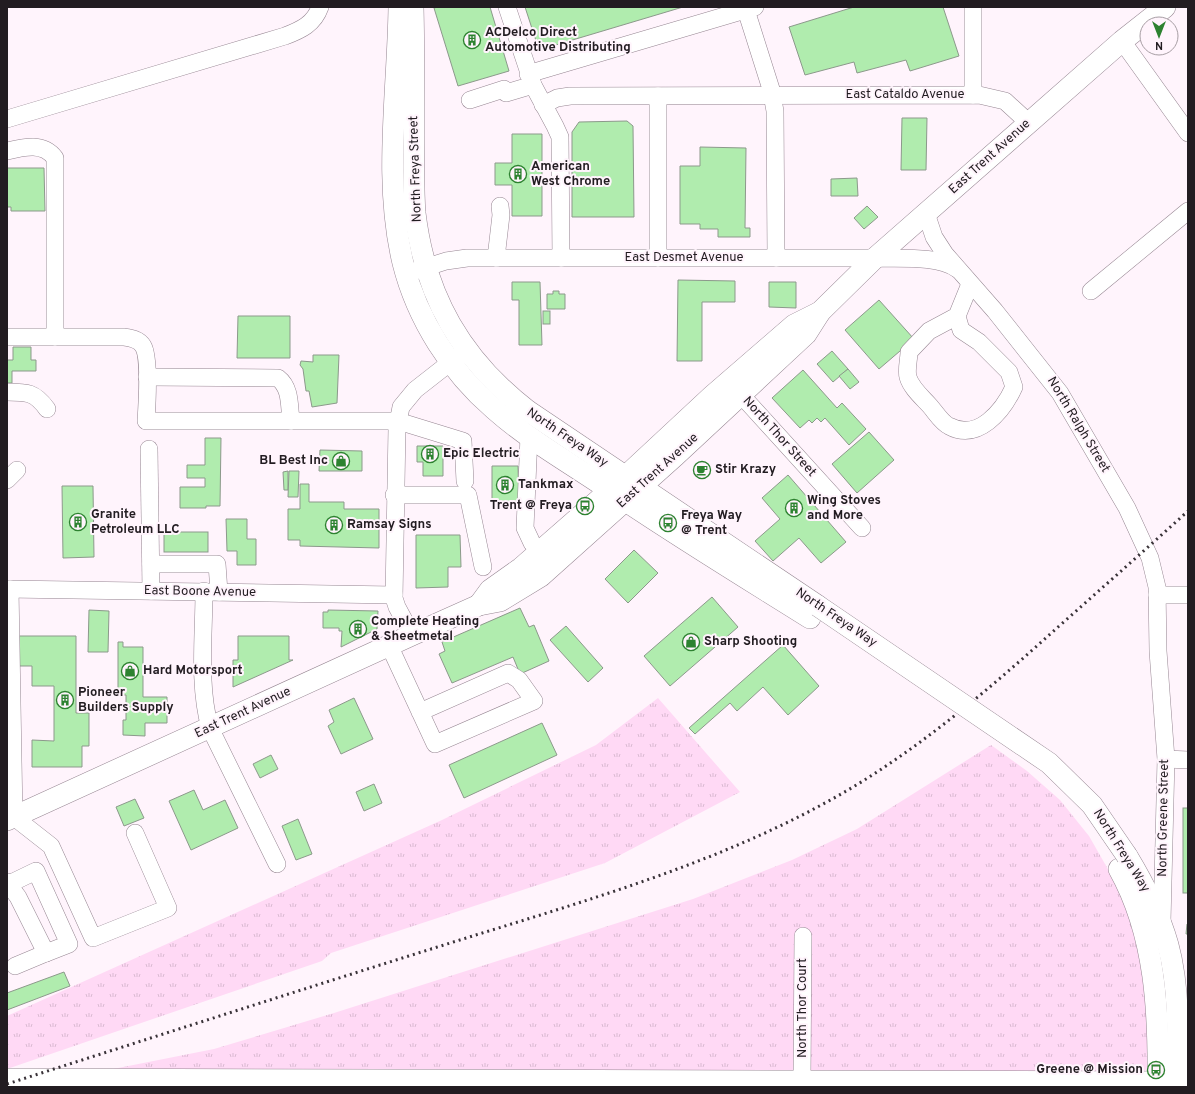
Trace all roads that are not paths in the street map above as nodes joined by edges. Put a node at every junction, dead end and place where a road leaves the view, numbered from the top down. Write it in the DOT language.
graph roads {
  1 [pos="320,7"];
  2 [pos="399,7"];
  3 [pos="413,7"];
  4 [pos="507,7"];
  5 [pos="973,7"];
  6 [pos="750,8"];
  7 [pos="1155,10"];
  8 [pos="1122,41"];
  9 [pos="530,79"];
  10 [pos="773,95"];
  11 [pos="973,95"];
  12 [pos="658,96"];
  13 [pos="470,100"];
  14 [pos="543,105"];
  15 [pos="7,119"];
  16 [pos="1029,123"];
  17 [pos="1188,133"];
  18 [pos="7,151"];
  19 [pos="500,206"];
  20 [pos="1188,212"];
  21 [pos="926,213"];
  22 [pos="496,258"];
  23 [pos="561,258"];
  24 [pos="658,258"];
  25 [pos="776,258"];
  26 [pos="876,258"];
  27 [pos="416,270"];
  28 [pos="965,278"];
  29 [pos="1091,291"];
  30 [pos="956,316"];
  31 [pos="7,337"];
  32 [pos="55,337"];
  33 [pos="458,356"];
  34 [pos="147,377"];
  35 [pos="735,388"];
  36 [pos="7,392"];
  37 [pos="47,409"];
  38 [pos="291,420"];
  39 [pos="398,421"];
  40 [pos="529,436"];
  41 [pos="149,449"];
  42 [pos="465,481"];
  43 [pos="625,488"];
  44 [pos="394,495"];
  45 [pos="862,528"];
  46 [pos="539,551"];
  47 [pos="712,558"];
  48 [pos="151,564"];
  49 [pos="483,567"];
  50 [pos="788,587"];
  51 [pos="9,589"];
  52 [pos="151,591"];
  53 [pos="212,592"];
  54 [pos="394,595"];
  55 [pos="1157,595"];
  56 [pos="1188,595"];
  57 [pos="479,605"];
  58 [pos="814,612"];
  59 [pos="412,634"];
  60 [pos="390,644"];
  61 [pos="420,712"];
  62 [pos="210,728"];
  63 [pos="1166,760"];
  64 [pos="1188,760"];
  65 [pos="10,819"];
  66 [pos="135,833"];
  67 [pos="278,864"];
  68 [pos="8,883"];
  69 [pos="1152,927"];
  70 [pos="803,936"];
  71 [pos="46,953"];
  72 [pos="15,966"];
  73 [pos="1182,995"];
  74 [pos="802,1081"];
  75 [pos="19,1082"];
  76 [pos="312,1084"];
  77 [pos="1172,1084"];
  1 -- 15 [label="street"];
  2 -- 27 [label="main road, North Freya Street"];
  3 -- 27 [label="main road, North Freya Street"];
  4 -- 9 [label="street"];
  5 -- 11 [label="street"];
  6 -- 9 [label="street"];
  6 -- 10 [label="street"];
  7 -- 8 [label="main road, East Trent Avenue"];
  8 -- 16 [label="main road, East Trent Avenue"];
  8 -- 17 [label="street"];
  9 -- 13 [label="street"];
  9 -- 14 [label="street"];
  10 -- 11 [label="street, East Cataldo Avenue"];
  10 -- 12 [label="street, East Cataldo Avenue"];
  10 -- 25 [label="street"];
  11 -- 16 [label="street, East Cataldo Avenue"];
  12 -- 14 [label="street, East Cataldo Avenue"];
  12 -- 24 [label="street"];
  14 -- 23 [label="street"];
  16 -- 21 [label="main road, East Trent Avenue"];
  18 -- 32 [label="street"];
  19 -- 22 [label="street"];
  20 -- 29 [label="street"];
  21 -- 26 [label="main road, East Trent Avenue"];
  21 -- 28 [label="street, North Ralph Street"];
  22 -- 23 [label="street, East Desmet Avenue"];
  22 -- 27 [label="street, East Desmet Avenue"];
  23 -- 24 [label="street, East Desmet Avenue"];
  24 -- 25 [label="street, East Desmet Avenue"];
  25 -- 26 [label="street, East Desmet Avenue"];
  26 -- 28 [label="street, East Desmet Avenue"];
  26 -- 35 [label="main road, East Trent Avenue"];
  27 -- 33 [label="main road, North Freya Street"];
  28 -- 30 [label="street"];
  28 -- 55 [label="street, North Ralph Street"];
  30 -- 30 [label="street"];
  31 -- 32 [label="street"];
  32 -- 34 [label="street"];
  33 -- 39 [label="street"];
  33 -- 40 [label="main road, North Freya Way"];
  33 -- 43 [label="main road, North Freya Way"];
  34 -- 38 [label="street"];
  34 -- 38 [label="street"];
  35 -- 43 [label="main road, East Trent Avenue"];
  35 -- 45 [label="street, North Thor Street"];
  36 -- 37 [label="street"];
  38 -- 39 [label="street"];
  39 -- 42 [label="street"];
  39 -- 44 [label="street"];
  40 -- 43 [label="main road, North Freya Way"];
  40 -- 46 [label="street"];
  41 -- 48 [label="street"];
  43 -- 46 [label="main road, East Trent Avenue"];
  43 -- 47 [label="main road, North Freya Way"];
  43 -- 50 [label="main road, North Freya Way"];
  43 -- 57 [label="main road, East Trent Avenue"];
  44 -- 49 [label="street"];
  44 -- 54 [label="street"];
  46 -- 57 [label="main road, East Trent Avenue"];
  47 -- 50 [label="main road"];
  47 -- 58 [label="main road, North Freya Way"];
  48 -- 52 [label="street"];
  48 -- 53 [label="street"];
  50 -- 58 [label="main road, North Freya Way"];
  51 -- 52 [label="street, East Boone Avenue"];
  51 -- 65 [label="street"];
  52 -- 53 [label="street, East Boone Avenue"];
  53 -- 54 [label="street, East Boone Avenue"];
  53 -- 62 [label="street"];
  54 -- 59 [label="street"];
  55 -- 56 [label="street"];
  55 -- 63 [label="street, North Greene Street"];
  57 -- 59 [label="main road, East Trent Avenue"];
  58 -- 69 [label="main road, North Freya Way, bridge"];
  59 -- 60 [label="main road, East Trent Avenue"];
  60 -- 61 [label="street"];
  60 -- 62 [label="main road, East Trent Avenue"];
  61 -- 61 [label="street"];
  62 -- 65 [label="main road, East Trent Avenue"];
  62 -- 67 [label="street"];
  63 -- 64 [label="street"];
  63 -- 69 [label="street, North Greene Street"];
  65 -- 66 [label="street"];
  68 -- 71 [label="street"];
  68 -- 71 [label="street"];
  69 -- 73 [label="main road, North Greene Street"];
  69 -- 77 [label="main road, North Greene Street"];
  70 -- 74 [label="street, North Thor Court"];
  71 -- 72 [label="street"];
  73 -- 77 [label="main road, North Greene Street"];
  74 -- 76 [label="main road"];
  74 -- 77 [label="main road"];
  75 -- 76 [label="main road"];
}
